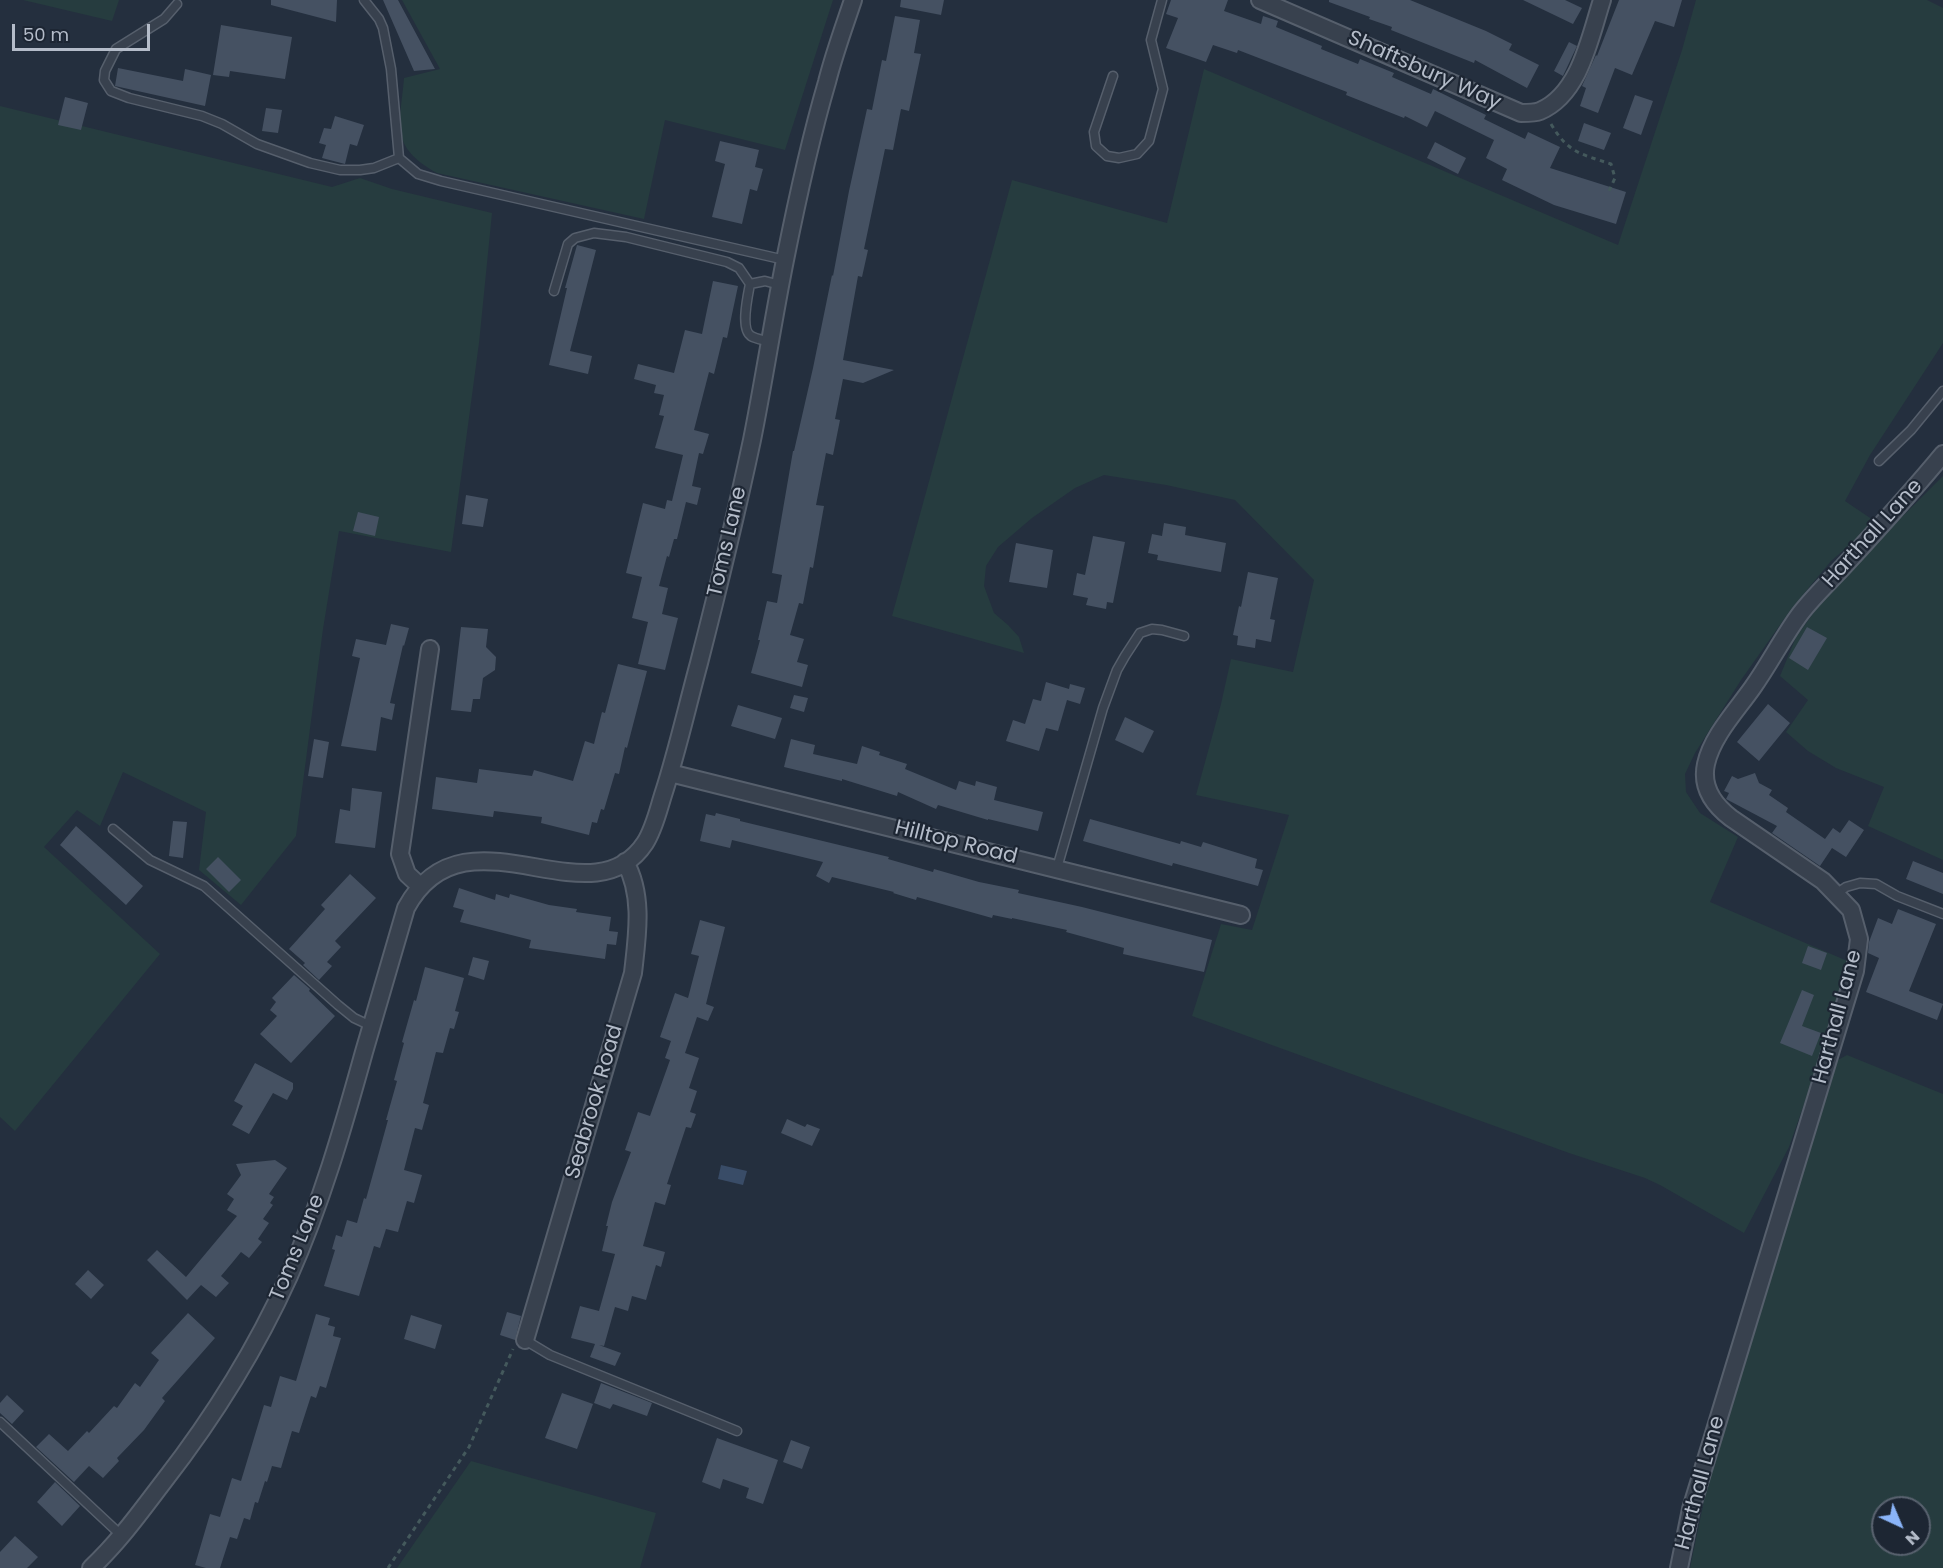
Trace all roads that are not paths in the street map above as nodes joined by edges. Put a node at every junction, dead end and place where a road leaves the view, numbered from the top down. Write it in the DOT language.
graph roads {
  1 [pos="364,0"];
  2 [pos="853,0"];
  3 [pos="1162,0"];
  4 [pos="1260,0"];
  5 [pos="1602,0"];
  6 [pos="177,4"];
  7 [pos="1113,76"];
  8 [pos="399,158"];
  9 [pos="785,260"];
  10 [pos="750,284"];
  11 [pos="780,285"];
  12 [pos="554,291"];
  13 [pos="770,342"];
  14 [pos="1943,391"];
  15 [pos="1943,454"];
  16 [pos="1879,461"];
  17 [pos="1184,636"];
  18 [pos="430,649"];
  19 [pos="670,773"];
  20 [pos="113,829"];
  21 [pos="625,862"];
  22 [pos="1057,868"];
  23 [pos="420,886"];
  24 [pos="1836,894"];
  25 [pos="1943,914"];
  26 [pos="1241,915"];
  27 [pos="371,1026"];
  28 [pos="525,1340"];
  29 [pos="0,1422"];
  30 [pos="737,1431"];
  31 [pos="122,1536"];
  32 [pos="91,1568"];
  33 [pos="1679,1568"];
  1 -- 8 [label="lane"];
  2 -- 9 [label="street, Toms Lane"];
  3 -- 7 [label="lane"];
  4 -- 5 [label="street, Shaftsbury Way"];
  6 -- 8 [label="lane"];
  8 -- 9 [label="lane"];
  9 -- 11 [label="street, Toms Lane"];
  10 -- 11 [label="lane"];
  10 -- 12 [label="lane"];
  10 -- 13 [label="lane"];
  11 -- 13 [label="street, Toms Lane"];
  13 -- 19 [label="street, Toms Lane"];
  14 -- 16 [label="lane"];
  15 -- 24 [label="street, Harthall Lane"];
  17 -- 22 [label="lane"];
  18 -- 23 [label="street"];
  19 -- 21 [label="street, Toms Lane"];
  19 -- 22 [label="street, Hilltop Road"];
  20 -- 27 [label="lane"];
  21 -- 23 [label="street, Toms Lane"];
  21 -- 28 [label="street, Seabrook Road"];
  22 -- 26 [label="street, Hilltop Road"];
  23 -- 27 [label="street, Toms Lane"];
  24 -- 25 [label="lane"];
  24 -- 33 [label="street, Harthall Lane"];
  27 -- 31 [label="street, Toms Lane"];
  28 -- 30 [label="lane"];
  29 -- 31 [label="lane"];
  31 -- 32 [label="street, Toms Lane"];
}
